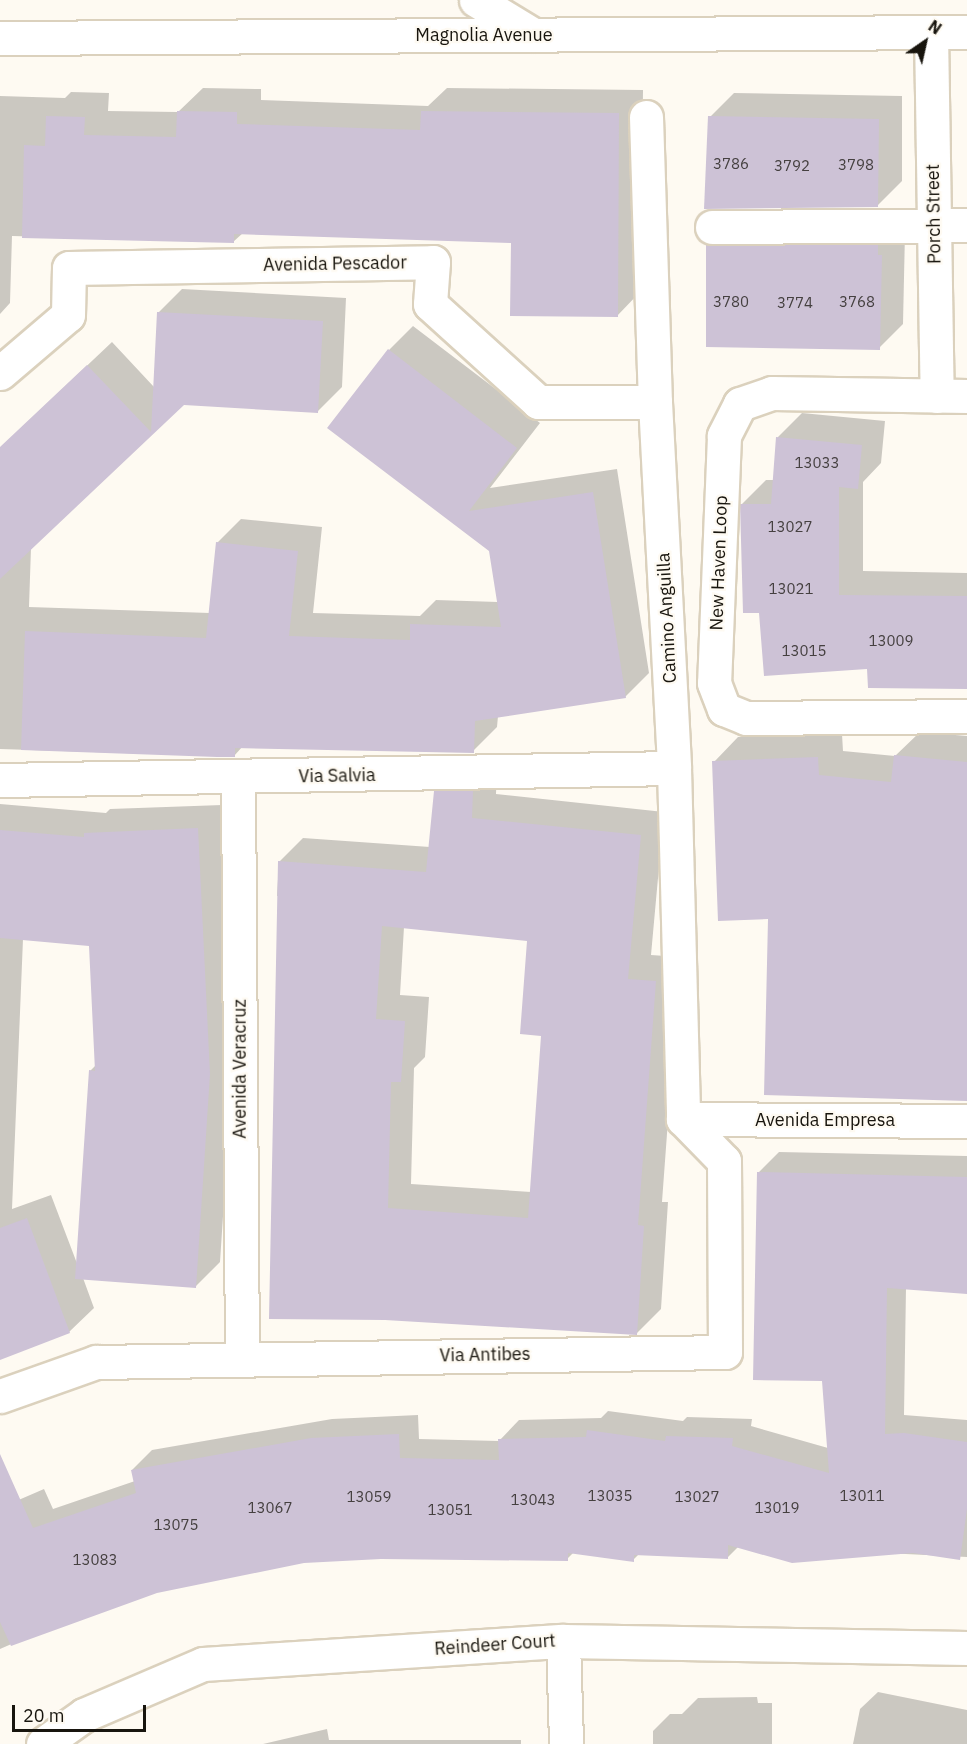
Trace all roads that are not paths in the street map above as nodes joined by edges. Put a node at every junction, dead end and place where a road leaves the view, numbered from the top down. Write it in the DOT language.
graph roads {
  1 [pos="476,0"];
  2 [pos="931,32"];
  3 [pos="967,32"];
  4 [pos="532,34"];
  5 [pos="0,38"];
  6 [pos="646,117"];
  7 [pos="934,225"];
  8 [pos="967,225"];
  9 [pos="712,227"];
  10 [pos="0,373"];
  11 [pos="952,396"];
  12 [pos="655,402"];
  13 [pos="967,716"];
  14 [pos="674,768"];
  15 [pos="238,778"];
  16 [pos="0,780"];
  17 [pos="683,1119"];
  18 [pos="967,1121"];
  19 [pos="242,1359"];
  20 [pos="0,1396"];
  21 [pos="563,1641"];
  22 [pos="967,1648"];
  23 [pos="43,1744"];
  24 [pos="566,1744"];
  1 -- 4 [label="street"];
  2 -- 3 [label="street, Magnolia Avenue"];
  2 -- 4 [label="street, Magnolia Avenue"];
  2 -- 7 [label="street, Porch Street"];
  4 -- 5 [label="street, Magnolia Avenue"];
  6 -- 12 [label="street, Camino Anguilla"];
  7 -- 8 [label="street"];
  7 -- 9 [label="street"];
  7 -- 11 [label="street, Porch Street"];
  10 -- 12 [label="street, Avenida Pescador"];
  11 -- 13 [label="street, New Haven Loop"];
  12 -- 14 [label="street, Camino Anguilla"];
  14 -- 15 [label="street, Via Salvia"];
  14 -- 17 [label="street, Camino Anguilla"];
  15 -- 16 [label="street, Via Salvia"];
  15 -- 19 [label="street, Avenida Veracruz"];
  17 -- 18 [label="street, Avenida Empresa"];
  17 -- 19 [label="street, Via Antibes"];
  19 -- 20 [label="street, Via Antibes"];
  21 -- 22 [label="street, Reindeer Court"];
  21 -- 23 [label="street, Reindeer Court"];
  21 -- 24 [label="street"];
}
